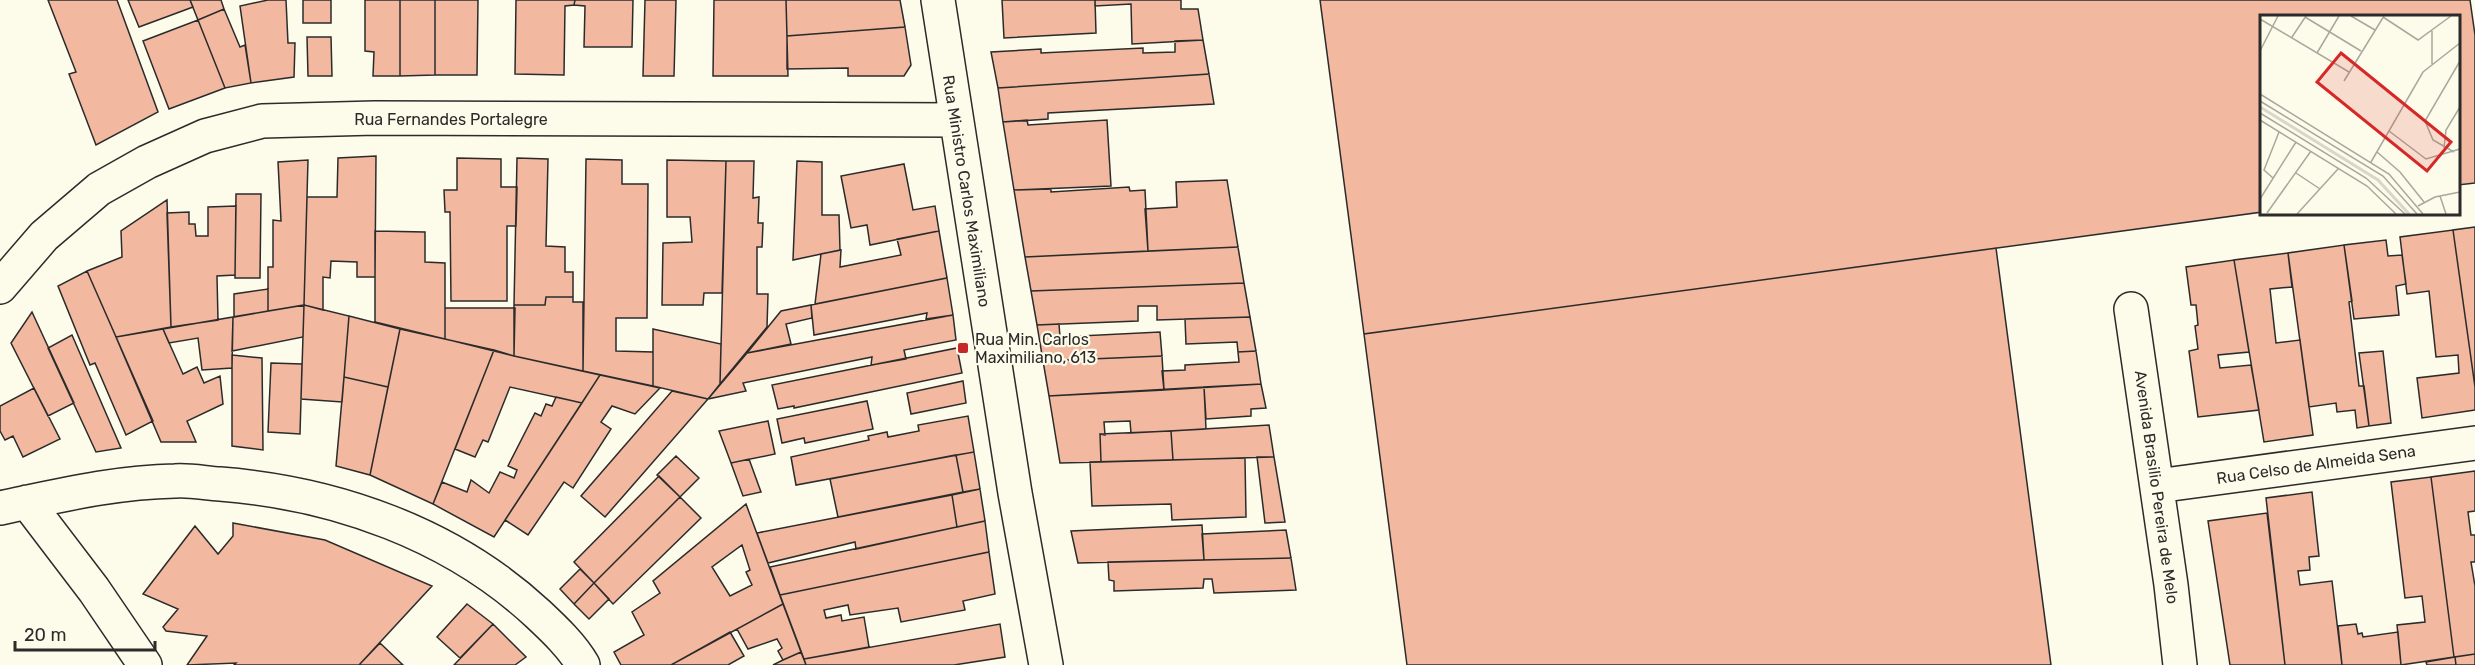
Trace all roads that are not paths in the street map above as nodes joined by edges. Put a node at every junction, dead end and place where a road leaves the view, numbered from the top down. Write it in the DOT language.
graph roads {
  1 [pos="938,0"];
  2 [pos="956,120"];
  3 [pos="0,286"];
  4 [pos="2131,309"];
  5 [pos="2475,443"];
  6 [pos="2157,486"];
  7 [pos="14,505"];
  8 [pos="145,665"];
  9 [pos="583,665"];
  10 [pos="1046,665"];
  11 [pos="2180,665"];
  1 -- 2 [label="street, Rua Ministro Carlos Maximiliano"];
  2 -- 3 [label="street, Rua Fernandes Portalegre"];
  2 -- 10 [label="street, Rua Ministro Carlos Maximiliano"];
  4 -- 6 [label="street, Avenida Brasilio Pereira de Melo"];
  5 -- 6 [label="street, Rua Celso de Almeida Sena"];
  6 -- 11 [label="street, Avenida Brasilio Pereira de Melo"];
  7 -- 8 [label="street"];
  7 -- 9 [label="street"];
}
